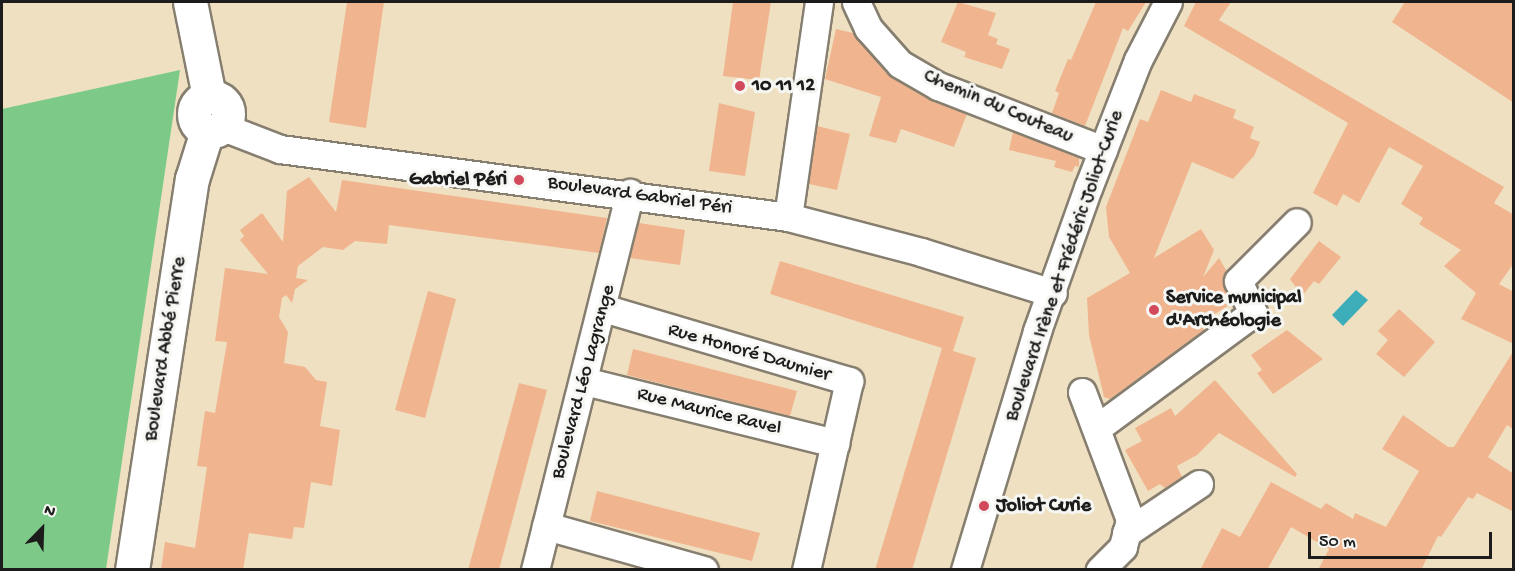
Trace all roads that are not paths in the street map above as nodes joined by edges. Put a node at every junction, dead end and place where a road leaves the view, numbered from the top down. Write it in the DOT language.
graph roads {
  1 [pos="190,2"];
  2 [pos="819,2"];
  3 [pos="856,2"];
  4 [pos="1168,2"];
  5 [pos="214,129"];
  6 [pos="1103,150"];
  7 [pos="630,193"];
  8 [pos="788,217"];
  9 [pos="1297,222"];
  10 [pos="1053,293"];
  11 [pos="603,308"];
  12 [pos="584,381"];
  13 [pos="1082,392"];
  14 [pos="1097,428"];
  15 [pos="835,443"];
  16 [pos="1199,484"];
  17 [pos="546,526"];
  18 [pos="1126,533"];
  19 [pos="132,570"];
  20 [pos="535,570"];
  21 [pos="704,570"];
  22 [pos="806,570"];
  23 [pos="965,570"];
  24 [pos="1100,570"];
  1 -- 5 [label="main road"];
  2 -- 8 [label="street"];
  3 -- 6 [label="street, Chemin du Couteau"];
  4 -- 6 [label="street, Boulevard Irène et Frédéric Joliot-Curie"];
  5 -- 7 [label="street, Boulevard Gabriel Péri"];
  5 -- 19 [label="main road, Boulevard Abbé Pierre"];
  6 -- 10 [label="street, Boulevard Irène et Frédéric Joliot-Curie"];
  7 -- 8 [label="street, Boulevard Gabriel Péri"];
  7 -- 11 [label="street, Boulevard Léo Lagrange"];
  8 -- 10 [label="street, Boulevard Gabriel Péri"];
  9 -- 14 [label="street"];
  10 -- 23 [label="street, Boulevard Irène et Frédéric Joliot-Curie"];
  11 -- 12 [label="street, Boulevard Léo Lagrange"];
  11 -- 15 [label="street, Rue Honoré Daumier"];
  12 -- 15 [label="street, Rue Maurice Ravel"];
  12 -- 17 [label="street, Boulevard Léo Lagrange"];
  13 -- 14 [label="street"];
  14 -- 18 [label="street"];
  15 -- 22 [label="street, Rue Honoré Daumier"];
  16 -- 18 [label="street"];
  17 -- 20 [label="street, Boulevard Léo Lagrange"];
  17 -- 21 [label="street"];
  18 -- 24 [label="street"];
}
